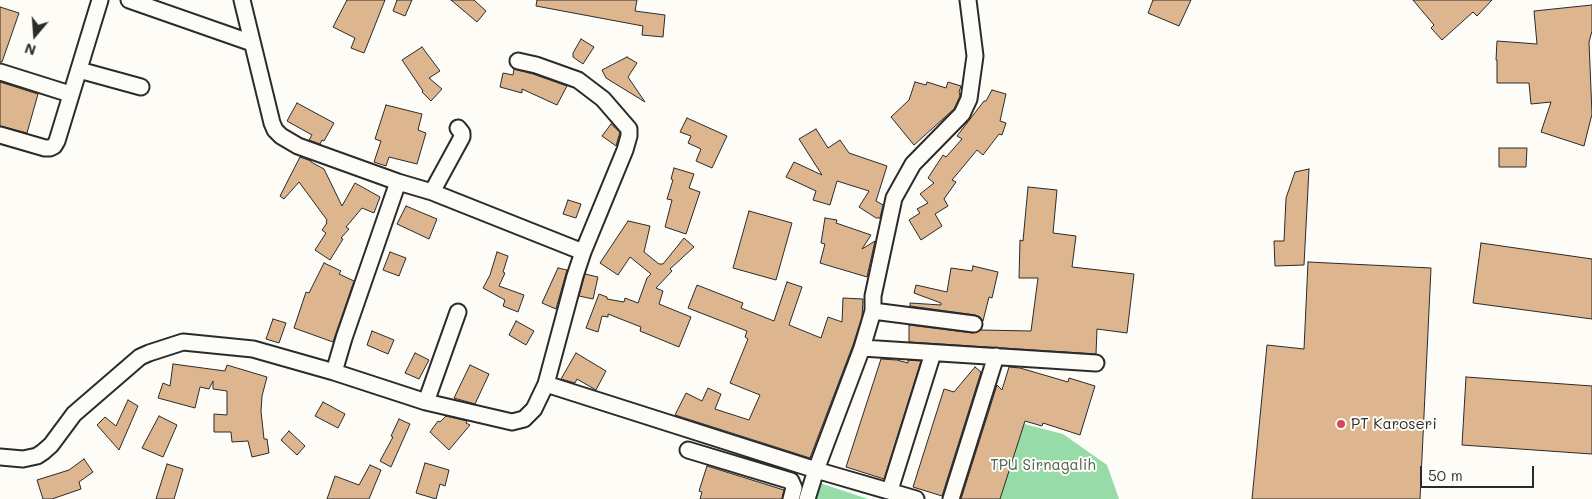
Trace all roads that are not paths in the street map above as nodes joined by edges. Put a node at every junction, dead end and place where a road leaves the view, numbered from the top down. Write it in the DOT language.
graph roads {
  1 [pos="100,0"];
  2 [pos="129,0"];
  3 [pos="242,0"];
  4 [pos="968,0"];
  5 [pos="252,43"];
  6 [pos="518,61"];
  7 [pos="79,70"];
  8 [pos="0,72"];
  9 [pos="141,87"];
  10 [pos="70,94"];
  11 [pos="458,128"];
  12 [pos="0,135"];
  13 [pos="398,182"];
  14 [pos="432,192"];
  15 [pos="583,252"];
  16 [pos="873,311"];
  17 [pos="458,312"];
  18 [pos="974,324"];
  19 [pos="862,348"];
  20 [pos="933,353"];
  21 [pos="996,356"];
  22 [pos="1096,363"];
  23 [pos="334,372"];
  24 [pos="546,384"];
  25 [pos="426,402"];
  26 [pos="688,450"];
  27 [pos="0,457"];
  28 [pos="816,470"];
  29 [pos="890,490"];
  30 [pos="791,499"];
  31 [pos="807,499"];
  32 [pos="916,499"];
  33 [pos="951,499"];
  1 -- 7 [label="street"];
  2 -- 5 [label="street"];
  3 -- 5 [label="street"];
  4 -- 16 [label="street"];
  5 -- 13 [label="street"];
  6 -- 15 [label="street"];
  7 -- 9 [label="street"];
  7 -- 10 [label="street"];
  8 -- 10 [label="street"];
  10 -- 12 [label="street"];
  11 -- 14 [label="street"];
  13 -- 14 [label="street"];
  13 -- 23 [label="street"];
  14 -- 15 [label="street"];
  15 -- 24 [label="street"];
  16 -- 18 [label="street"];
  16 -- 19 [label="street"];
  17 -- 25 [label="street"];
  19 -- 20 [label="street"];
  19 -- 28 [label="street"];
  20 -- 21 [label="street"];
  20 -- 29 [label="street"];
  21 -- 22 [label="street"];
  21 -- 33 [label="street"];
  23 -- 25 [label="street"];
  23 -- 27 [label="street"];
  24 -- 25 [label="street"];
  24 -- 28 [label="street"];
  26 -- 30 [label="street"];
  28 -- 29 [label="street"];
  28 -- 31 [label="street"];
  29 -- 32 [label="street"];
}
